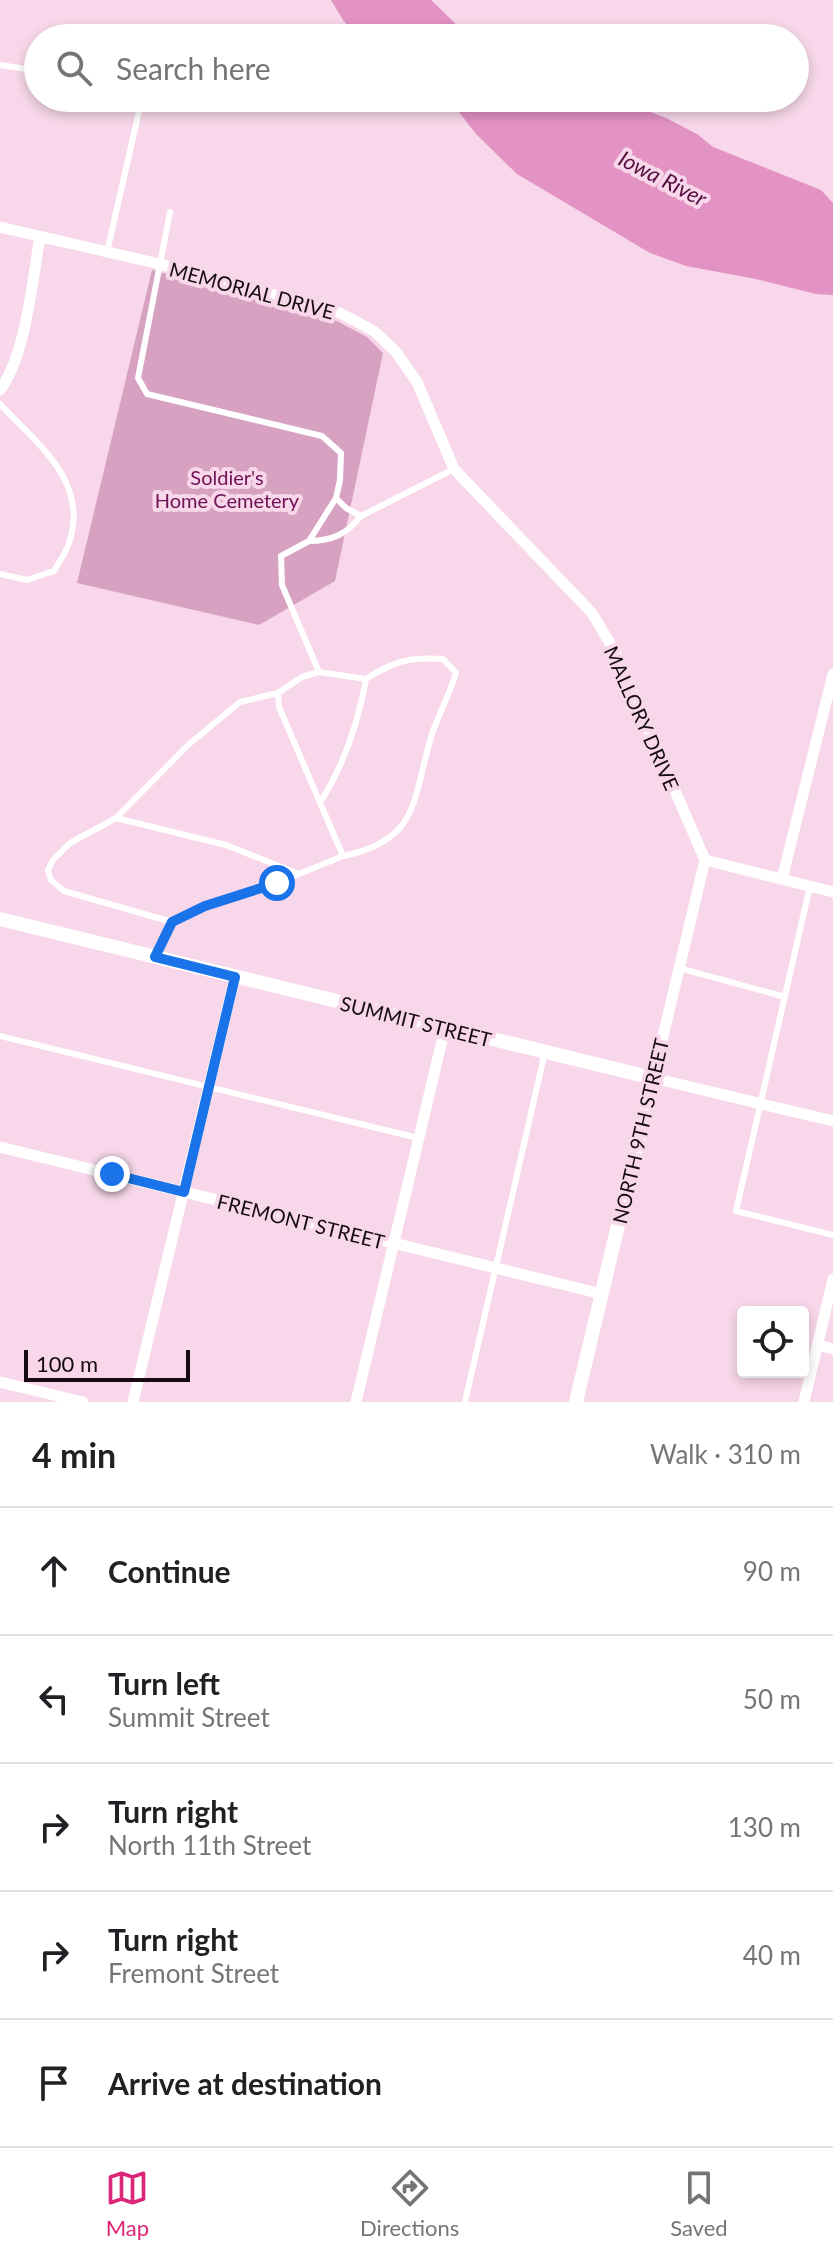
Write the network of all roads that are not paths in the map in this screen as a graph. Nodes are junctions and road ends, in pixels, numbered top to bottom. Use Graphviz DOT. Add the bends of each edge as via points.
graph roads {
  1 [pos="0,65"];
  2 [pos="24,69"];
  3 [pos="139,112"];
  4 [pos="170,212"];
  5 [pos="0,227"];
  6 [pos="40,237"];
  7 [pos="107,252"];
  8 [pos="159,264"];
  9 [pos="0,390"];
  10 [pos="0,404"];
  11 [pos="454,469"];
  12 [pos="336,498"];
  13 [pos="361,516"];
  14 [pos="498,516"];
  15 [pos="309,541"];
  16 [pos="0,574"];
  17 [pos="319,672"];
  18 [pos="833,674"];
  19 [pos="366,679"];
  20 [pos="278,693"];
  21 [pos="320,803"];
  22 [pos="116,818"];
  23 [pos="343,856"];
  24 [pos="705,860"];
  25 [pos="300,874"];
  26 [pos="782,879"];
  27 [pos="810,886"];
  28 [pos="833,892"];
  29 [pos="0,919"];
  30 [pos="172,922"];
  31 [pos="155,957"];
  32 [pos="679,968"];
  33 [pos="235,977"];
  34 [pos="785,997"];
  35 [pos="445,1028"];
  36 [pos="0,1036"];
  37 [pos="545,1052"];
  38 [pos="653,1078"];
  39 [pos="209,1087"];
  40 [pos="762,1104"];
  41 [pos="833,1121"];
  42 [pos="418,1138"];
  43 [pos="0,1147"];
  44 [pos="184,1192"];
  45 [pos="833,1235"];
  46 [pos="392,1243"];
  47 [pos="496,1268"];
  48 [pos="833,1279"];
  49 [pos="602,1294"];
  50 [pos="818,1345"];
  51 [pos="833,1349"];
  52 [pos="0,1382"];
  53 [pos="579,1401"];
  54 [pos="83,1402"];
  55 [pos="133,1402"];
  56 [pos="356,1402"];
  57 [pos="465,1402"];
  58 [pos="804,1402"];
  1 -- 2 [label="lane"];
  3 -- 7 [label="lane"];
  4 -- 8 [label="lane"];
  5 -- 6 [label="street, MEMORIAL DRIVE"];
  6 -- 7 [label="street, MEMORIAL DRIVE"];
  6 -- 9 [label="street" via="20,342"];
  7 -- 8 [label="street, MEMORIAL DRIVE"];
  8 -- 11 [label="street, MEMORIAL DRIVE" via="340,313 374,331 417,382"];
  8 -- 12 [label="lane" via="138,378 147,394 322,436 341,453"];
  10 -- 16 [label="lane" via="61,471 73,517 69,543 54,571 27,580"];
  11 -- 13 [label="lane"];
  11 -- 14 [label="street, MEMORIAL DRIVE"];
  12 -- 13 [label="lane"];
  12 -- 15 [label="lane"];
  13 -- 15 [label="lane" via="350,530 325,541"];
  14 -- 24 [label="street, MALLORY DRIVE" via="592,613 615,652"];
  15 -- 17 [label="lane" via="281,556 282,585"];
  17 -- 19 [label="lane"];
  17 -- 20 [label="lane"];
  18 -- 26 [label="street"];
  19 -- 21 [label="lane" via="338,774"];
  19 -- 23 [label="lane" via="392,663 420,657 443,659 456,673 433,731 409,819 391,838"];
  20 -- 21 [label="lane" via="279,707"];
  20 -- 22 [label="lane" via="240,702 188,745"];
  21 -- 23 [label="lane"];
  22 -- 25 [label="lane" via="226,845"];
  22 -- 30 [label="lane" via="70,843 48,870 51,880 64,891"];
  23 -- 25 [label="lane"];
  24 -- 26 [label="street"];
  24 -- 32 [label="street, NORTH 9TH STREET"];
  25 -- 30 [label="lane"];
  26 -- 27 [label="street"];
  27 -- 28 [label="street"];
  27 -- 34 [label="lane"];
  29 -- 31 [label="street, SUMMIT STREET"];
  30 -- 31 [label="lane"];
  31 -- 33 [label="street, SUMMIT STREET"];
  32 -- 34 [label="lane"];
  32 -- 38 [label="street, NORTH 9TH STREET"];
  33 -- 35 [label="street, SUMMIT STREET"];
  33 -- 39 [label="street"];
  34 -- 40 [label="lane"];
  35 -- 37 [label="street, SUMMIT STREET"];
  35 -- 42 [label="street"];
  36 -- 39 [label="lane"];
  37 -- 38 [label="street, SUMMIT STREET"];
  37 -- 47 [label="lane"];
  38 -- 40 [label="street, SUMMIT STREET"];
  38 -- 49 [label="street, NORTH 9TH STREET"];
  39 -- 42 [label="lane"];
  39 -- 44 [label="street"];
  40 -- 41 [label="street, SUMMIT STREET"];
  40 -- 45 [label="lane" via="736,1211"];
  42 -- 46 [label="street"];
  43 -- 44 [label="street, FREMONT STREET"];
  44 -- 46 [label="street, FREMONT STREET"];
  44 -- 55 [label="street"];
  46 -- 47 [label="street, FREMONT STREET"];
  46 -- 56 [label="street"];
  47 -- 49 [label="street, FREMONT STREET"];
  47 -- 57 [label="lane"];
  48 -- 50 [label="street"];
  49 -- 53 [label="street, NORTH 9TH STREET"];
  50 -- 51 [label="street"];
  50 -- 58 [label="street"];
  52 -- 54 [label="street"];
}
